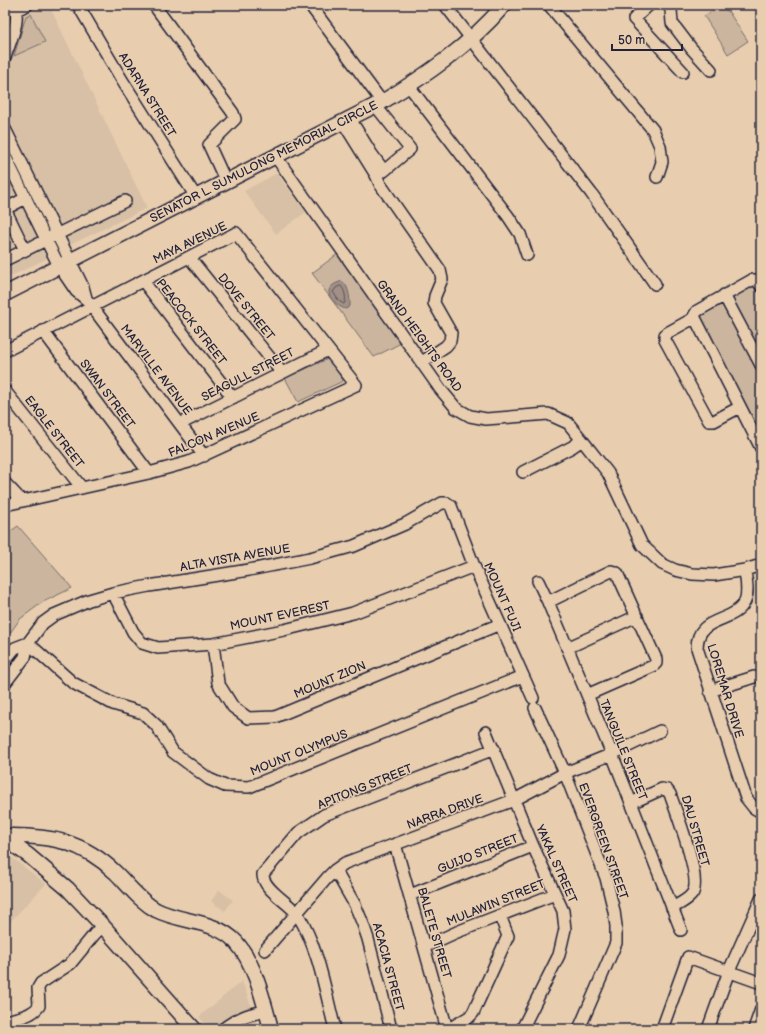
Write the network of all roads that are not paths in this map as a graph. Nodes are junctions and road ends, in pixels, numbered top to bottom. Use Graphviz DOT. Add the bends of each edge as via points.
graph roads {
  1 [pos="27,5"];
  2 [pos="78,5"];
  3 [pos="154,5"];
  4 [pos="310,5"];
  5 [pos="444,5"];
  6 [pos="504,5"];
  7 [pos="549,5"];
  8 [pos="649,5"];
  9 [pos="668,5"];
  10 [pos="15,8"];
  11 [pos="471,39"];
  12 [pos="5,57"];
  13 [pos="711,70"];
  14 [pos="683,72"];
  15 [pos="409,86"];
  16 [pos="378,104"];
  17 [pos="346,120"];
  18 [pos="5,129"];
  19 [pos="5,156"];
  20 [pos="276,157"];
  21 [pos="657,177"];
  22 [pos="226,182"];
  23 [pos="32,184"];
  24 [pos="24,193"];
  25 [pos="196,197"];
  26 [pos="125,201"];
  27 [pos="5,209"];
  28 [pos="52,238"];
  29 [pos="25,250"];
  30 [pos="527,255"];
  31 [pos="189,257"];
  32 [pos="5,260"];
  33 [pos="65,264"];
  34 [pos="143,281"];
  35 [pos="655,284"];
  36 [pos="761,286"];
  37 [pos="5,294"];
  38 [pos="724,295"];
  39 [pos="89,304"];
  40 [pos="694,318"];
  41 [pos="43,331"];
  42 [pos="328,350"];
  43 [pos="5,351"];
  44 [pos="422,362"];
  45 [pos="761,365"];
  46 [pos="282,373"];
  47 [pos="356,385"];
  48 [pos="5,391"];
  49 [pos="233,398"];
  50 [pos="740,407"];
  51 [pos="180,424"];
  52 [pos="582,440"];
  53 [pos="761,448"];
  54 [pos="204,456"];
  55 [pos="523,472"];
  56 [pos="149,473"];
  57 [pos="5,483"];
  58 [pos="82,488"];
  59 [pos="21,500"];
  60 [pos="5,505"];
  61 [pos="451,506"];
  62 [pos="761,565"];
  63 [pos="474,566"];
  64 [pos="745,570"];
  65 [pos="538,582"];
  66 [pos="113,593"];
  67 [pos="548,602"];
  68 [pos="637,616"];
  69 [pos="500,624"];
  70 [pos="28,643"];
  71 [pos="213,644"];
  72 [pos="567,648"];
  73 [pos="5,660"];
  74 [pos="523,676"];
  75 [pos="754,677"];
  76 [pos="5,684"];
  77 [pos="710,691"];
  78 [pos="587,695"];
  79 [pos="534,703"];
  80 [pos="660,731"];
  81 [pos="486,732"];
  82 [pos="494,749"];
  83 [pos="612,754"];
  84 [pos="564,773"];
  85 [pos="514,800"];
  86 [pos="631,803"];
  87 [pos="761,812"];
  88 [pos="29,835"];
  89 [pos="5,836"];
  90 [pos="5,839"];
  91 [pos="395,844"];
  92 [pos="533,846"];
  93 [pos="28,855"];
  94 [pos="335,870"];
  95 [pos="555,894"];
  96 [pos="410,895"];
  97 [pos="761,899"];
  98 [pos="672,908"];
  99 [pos="297,914"];
  100 [pos="500,916"];
  101 [pos="102,925"];
  102 [pos="681,930"];
  103 [pos="424,947"];
  104 [pos="265,950"];
  105 [pos="729,971"];
  106 [pos="761,983"];
  107 [pos="761,1010"];
  108 [pos="266,1011"];
  109 [pos="5,1022"];
  110 [pos="194,1029"];
  111 [pos="223,1029"];
  112 [pos="271,1029"];
  113 [pos="335,1029"];
  114 [pos="391,1029"];
  115 [pos="448,1029"];
  116 [pos="522,1029"];
  117 [pos="579,1029"];
  118 [pos="662,1029"];
  119 [pos="708,1029"];
  120 [pos="754,1029"];
  1 -- 10 [label="street"];
  2 -- 25 [label="street, ADARNA STREET"];
  3 -- 22 [label="street" via="233,113 235,119 209,146"];
  4 -- 16 [label="street"];
  5 -- 11 [label="street"];
  6 -- 11 [label="main road, SENATOR L. SUMULONG MEMORIAL CIRCLE"];
  7 -- 21 [label="street" via="653,130 660,146 662,162"];
  8 -- 14 [label="street" via="634,19"];
  9 -- 13 [label="street" via="672,23"];
  10 -- 12 [label="street" via="17,19"];
  11 -- 15 [label="main road, SENATOR L. SUMULONG MEMORIAL CIRCLE"];
  11 -- 35 [label="street" via="591,193"];
  15 -- 16 [label="main road, SENATOR L. SUMULONG MEMORIAL CIRCLE"];
  15 -- 30 [label="street" via="508,216 520,234"];
  16 -- 17 [label="main road, SENATOR L. SUMULONG MEMORIAL CIRCLE"];
  16 -- 17 [label="street" via="410,149 384,171"];
  17 -- 20 [label="main road, SENATOR L. SUMULONG MEMORIAL CIRCLE"];
  17 -- 44 [label="street" via="380,184 440,270 442,278 434,303 452,333 446,346"];
  18 -- 23 [label="street"];
  19 -- 24 [label="street"];
  20 -- 22 [label="main road, SENATOR L. SUMULONG MEMORIAL CIRCLE"];
  20 -- 44 [label="street, GRAND HEIGHTS ROAD"];
  22 -- 25 [label="main road, SENATOR L. SUMULONG MEMORIAL CIRCLE"];
  23 -- 24 [label="street"];
  23 -- 28 [label="street"];
  24 -- 27 [label="street"];
  24 -- 28 [label="street"];
  25 -- 33 [label="main road, SENATOR L. SUMULONG MEMORIAL CIRCLE"];
  26 -- 28 [label="street"];
  27 -- 29 [label="street"];
  28 -- 29 [label="street"];
  28 -- 33 [label="street, MARVILLE AVENUE"];
  29 -- 32 [label="street"];
  31 -- 34 [label="street, MAYA AVENUE"];
  31 -- 42 [label="street, MAYA AVENUE" via="236,233"];
  31 -- 46 [label="street, DOVE STREET"];
  33 -- 37 [label="main road, SENATOR L. SUMULONG MEMORIAL CIRCLE"];
  33 -- 39 [label="street, MARVILLE AVENUE" via="83,288"];
  34 -- 39 [label="street, MAYA AVENUE"];
  34 -- 49 [label="street, PEACOCK STREET"];
  36 -- 38 [label="street" via="757,280 752,280"];
  38 -- 40 [label="street" via="697,311"];
  38 -- 45 [label="street"];
  39 -- 41 [label="street, MAYA AVENUE"];
  39 -- 51 [label="street, MARVILLE AVENUE"];
  40 -- 50 [label="street"];
  40 -- 50 [label="street" via="667,332 665,340 709,421 714,421"];
  41 -- 43 [label="street, MAYA AVENUE"];
  41 -- 56 [label="street, SWAN STREET"];
  42 -- 46 [label="street, SEAGULL STREET"];
  42 -- 47 [label="street, MAYA AVENUE"];
  44 -- 52 [label="street, GRAND HEIGHTS ROAD" via="456,408 470,416 486,419 548,414 568,424"];
  46 -- 49 [label="street, SEAGULL STREET"];
  47 -- 54 [label="street, FALCON AVENUE"];
  48 -- 58 [label="street, EAGLE STREET"];
  49 -- 51 [label="street, SEAGULL STREET"];
  50 -- 53 [label="street"];
  51 -- 54 [label="street, MARVILLE AVENUE"];
  52 -- 55 [label="street"];
  52 -- 64 [label="street, GRAND HEIGHTS ROAD" via="608,473 642,545 662,564 692,574 714,576"];
  54 -- 56 [label="street, FALCON AVENUE"];
  56 -- 58 [label="street, FALCON AVENUE"];
  57 -- 59 [label="street"];
  58 -- 59 [label="street, FALCON AVENUE"];
  59 -- 60 [label="street, FALCON AVENUE"];
  61 -- 63 [label="street, MOUNT FUJI"];
  61 -- 66 [label="street, ALTA VISTA AVENUE" via="442,503 405,524 354,546 310,558"];
  62 -- 64 [label="street, GRAND HEIGHTS ROAD"];
  63 -- 69 [label="street, MOUNT FUJI"];
  63 -- 71 [label="street, MOUNT EVEREST" via="353,614"];
  64 -- 77 [label="street, LOREMAR DRIVE" via="747,591 740,609 704,627 697,641 696,648"];
  65 -- 67 [label="street, TANGUILE STREET"];
  66 -- 70 [label="street, ALTA VISTA AVENUE" via="54,615 43,623"];
  66 -- 71 [label="street, MOUNT EVEREST" via="133,632 142,643 158,648"];
  67 -- 68 [label="street" via="611,571 617,573"];
  67 -- 72 [label="street, TANGUILE STREET"];
  68 -- 72 [label="street"];
  68 -- 78 [label="street" via="656,663"];
  69 -- 71 [label="street, MOUNT ZION" via="275,717 248,718 233,707 218,683"];
  69 -- 74 [label="street, MOUNT FUJI"];
  70 -- 73 [label="street, ALTA VISTA AVENUE" via="15,648"];
  70 -- 74 [label="street, MOUNT OLYMPUS" via="73,683 112,704 143,713 156,725 173,752 209,779 226,786 249,787"];
  70 -- 76 [label="street, ALTA VISTA AVENUE" via="25,657"];
  72 -- 78 [label="street, TANGUILE STREET"];
  74 -- 79 [label="street, MOUNT FUJI"];
  75 -- 77 [label="street"];
  77 -- 87 [label="street, LOREMAR DRIVE" via="746,798"];
  78 -- 83 [label="street, TANGUILE STREET"];
  79 -- 84 [label="street, EVERGREEN STREET"];
  80 -- 83 [label="street, NARRA DRIVE"];
  81 -- 82 [label="street, YAKAL STREET"];
  82 -- 85 [label="street, YAKAL STREET"];
  82 -- 99 [label="street, APITONG STREET" via="324,815 298,833 263,874 264,882"];
  83 -- 84 [label="street, NARRA DRIVE"];
  83 -- 86 [label="street, TANGUILE STREET"];
  84 -- 85 [label="street, NARRA DRIVE"];
  84 -- 117 [label="street, EVERGREEN STREET" via="606,878 616,926 616,943"];
  85 -- 91 [label="street, NARRA DRIVE"];
  85 -- 92 [label="street, YAKAL STREET"];
  86 -- 98 [label="street, TANGUILE STREET"];
  86 -- 98 [label="street, DAU STREET" via="662,789 670,794 695,881 693,894"];
  88 -- 89 [label="main road"];
  88 -- 93 [label="main road" via="22,843"];
  88 -- 108 [label="main road" via="65,841 87,851 108,866 151,907 226,933 238,944 247,960 256,978"];
  90 -- 93 [label="main road"];
  91 -- 94 [label="street, NARRA DRIVE" via="344,863"];
  91 -- 96 [label="street, BALETE STREET"];
  92 -- 95 [label="street, YAKAL STREET"];
  92 -- 96 [label="street, GUIJO STREET"];
  93 -- 101 [label="main road" via="68,889"];
  94 -- 99 [label="street, NARRA DRIVE"];
  94 -- 114 [label="street, ACACIA STREET" via="363,924"];
  95 -- 100 [label="street, MULAWIN STREET"];
  95 -- 116 [label="street, YAKAL STREET" via="563,911 565,929 558,955"];
  96 -- 103 [label="street, BALETE STREET"];
  97 -- 105 [label="street"];
  98 -- 102 [label="street, TANGUILE STREET"];
  99 -- 104 [label="street, NARRA DRIVE"];
  99 -- 113 [label="street" via="315,954"];
  100 -- 103 [label="street, MULAWIN STREET"];
  100 -- 115 [label="street" via="508,936 473,1013"];
  101 -- 109 [label="street" via="70,964 41,983 38,988 39,1006 36,1011"];
  101 -- 110 [label="main road"];
  103 -- 115 [label="street, BALETE STREET"];
  105 -- 106 [label="street"];
  105 -- 118 [label="street" via="688,957"];
  105 -- 119 [label="street"];
  107 -- 120 [label="street"];
  108 -- 111 [label="street" via="235,1019"];
  108 -- 112 [label="main road"];
}
